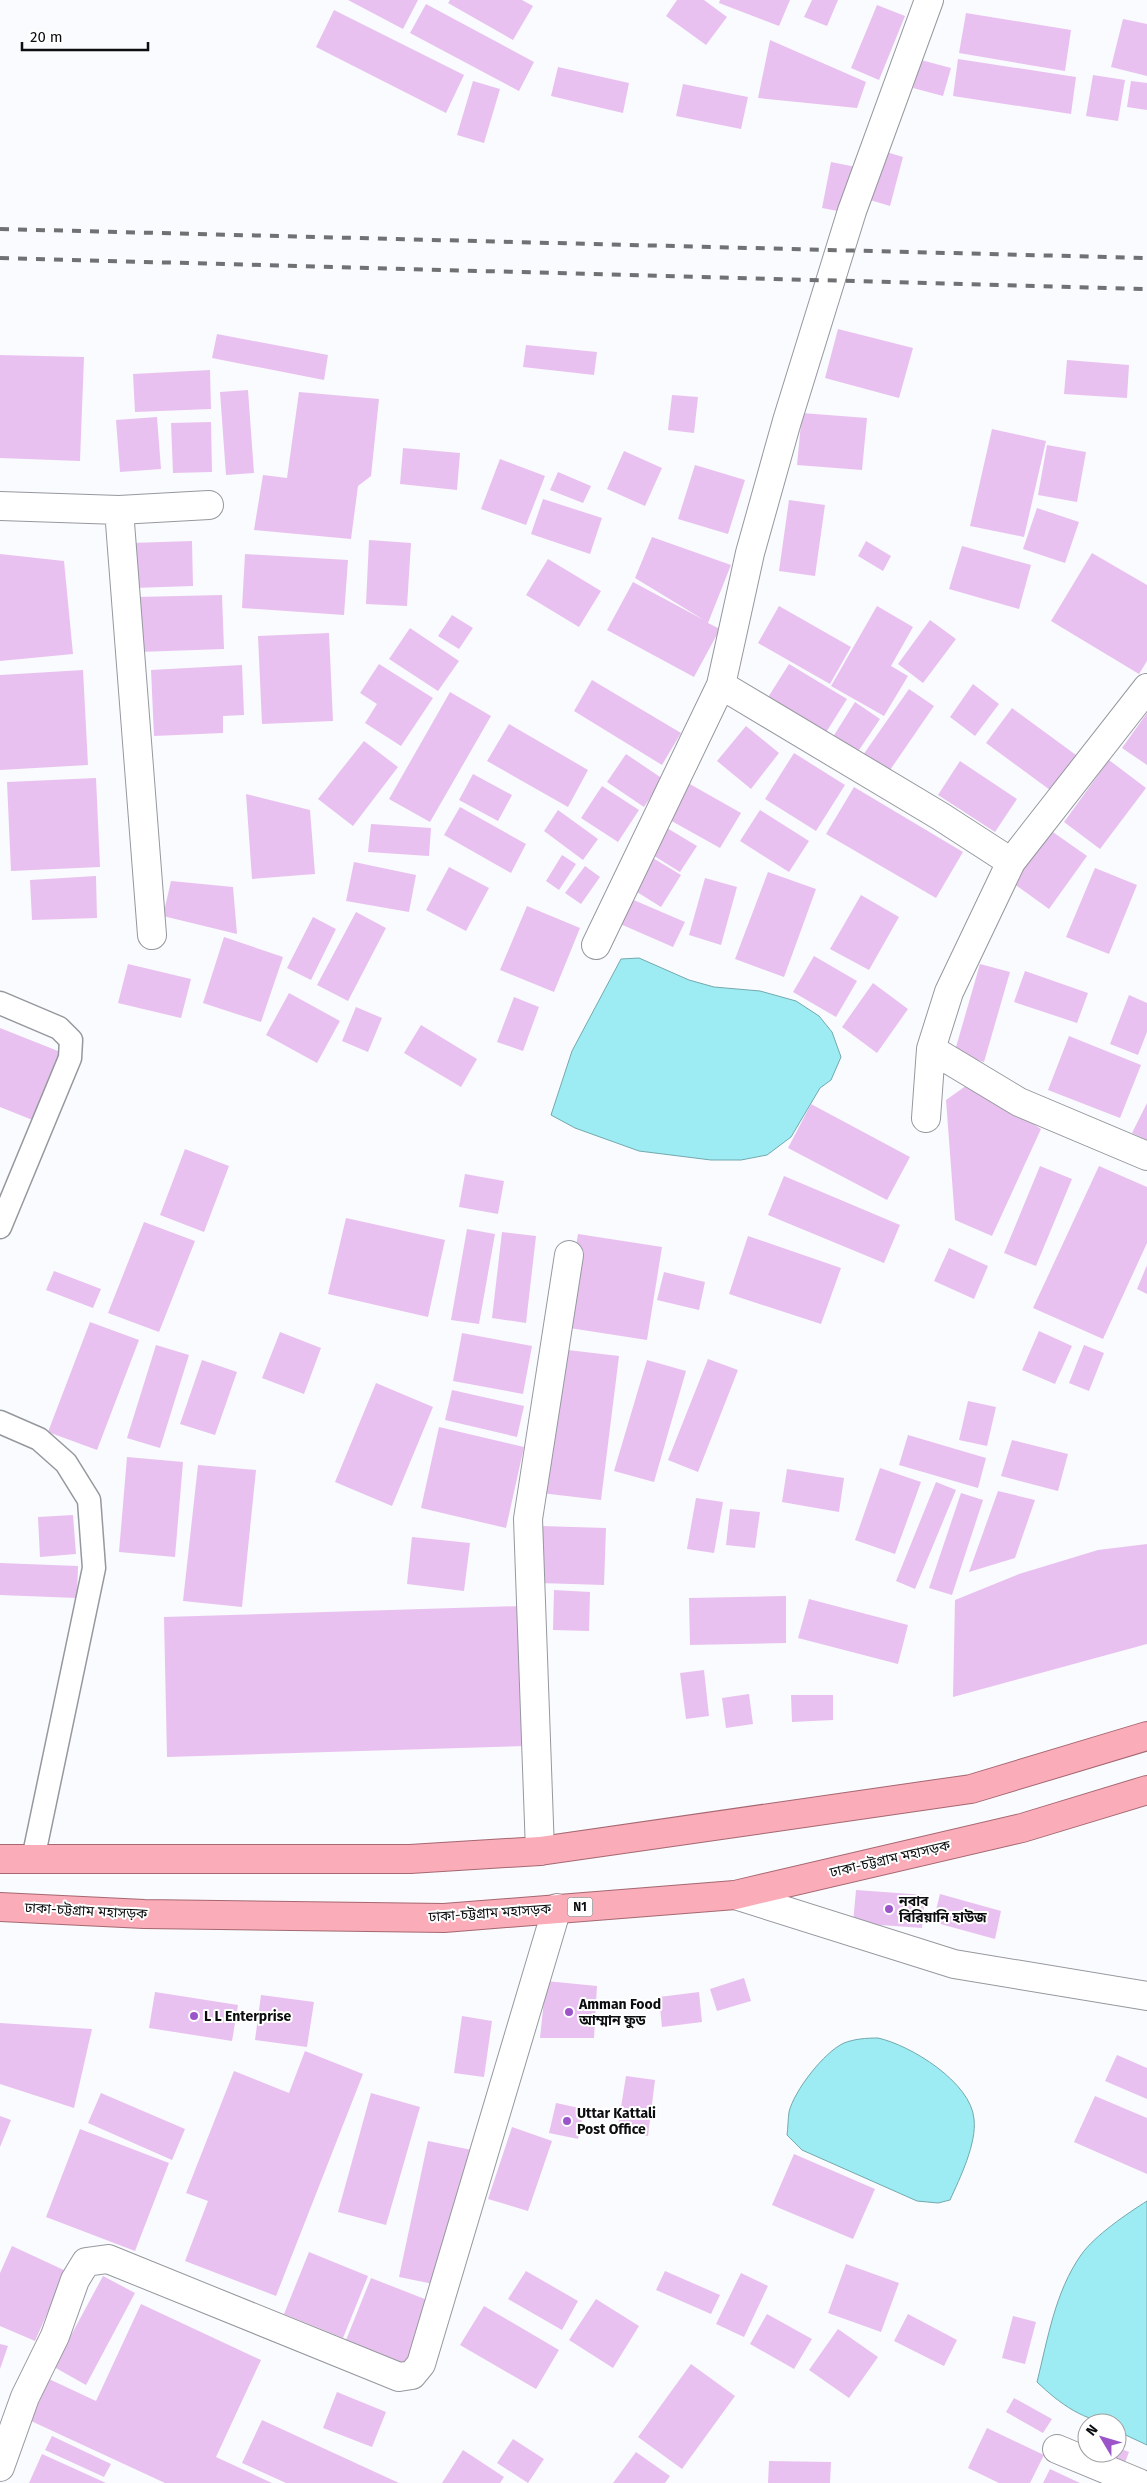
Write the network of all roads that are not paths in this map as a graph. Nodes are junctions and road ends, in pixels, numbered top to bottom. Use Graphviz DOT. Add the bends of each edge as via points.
graph roads {
  1 [pos="919,3"];
  2 [pos="0,506"];
  3 [pos="209,506"];
  4 [pos="119,510"];
  5 [pos="721,685"];
  6 [pos="1147,688"];
  7 [pos="1011,862"];
  8 [pos="152,935"];
  9 [pos="596,944"];
  10 [pos="0,1003"];
  11 [pos="931,1049"];
  12 [pos="926,1118"];
  13 [pos="1147,1156"];
  14 [pos="2,1215"];
  15 [pos="569,1255"];
  16 [pos="0,1422"];
  17 [pos="1147,1736"];
  18 [pos="1147,1790"];
  19 [pos="540,1851"];
  20 [pos="0,1859"];
  21 [pos="33,1859"];
  22 [pos="735,1895"];
  23 [pos="0,1907"];
  24 [pos="557,1908"];
  25 [pos="1147,1996"];
  26 [pos="1057,2449"];
  27 [pos="0,2468"];
  28 [pos="1140,2483"];
  1 -- 5 [label="street" via="787,421 750,553"];
  2 -- 4 [label="street"];
  3 -- 4 [label="street"];
  4 -- 8 [label="street"];
  5 -- 7 [label="street"];
  5 -- 9 [label="street"];
  6 -- 7 [label="street"];
  7 -- 11 [label="street" via="949,992"];
  10 -- 14 [label="lane" via="59,1028 72,1040 70,1058"];
  11 -- 12 [label="street"];
  11 -- 13 [label="street" via="1019,1102"];
  15 -- 19 [label="street" via="528,1519"];
  16 -- 21 [label="lane" via="39,1439 66,1463 89,1500 94,1568"];
  17 -- 19 [label="highway" via="971,1789"];
  18 -- 22 [label="highway, ঢাকা-চট্টগ্রাম মহাসড়ক / N1" via="1022,1828"];
  19 -- 21 [label="highway" via="410,1859"];
  20 -- 21 [label="highway"];
  22 -- 24 [label="highway, ঢাকা-চট্টগ্রাম মহাসড়ক / N1"];
  22 -- 25 [label="street" via="954,1964"];
  23 -- 24 [label="highway, ঢাকা-চট্টগ্রাম মহাসড়ক / N1" via="144,1914 444,1918"];
  24 -- 27 [label="street" via="421,2364 412,2375 398,2377 108,2258 86,2262 75,2280 55,2336 25,2397"];
  26 -- 28 [label="street"];
}
